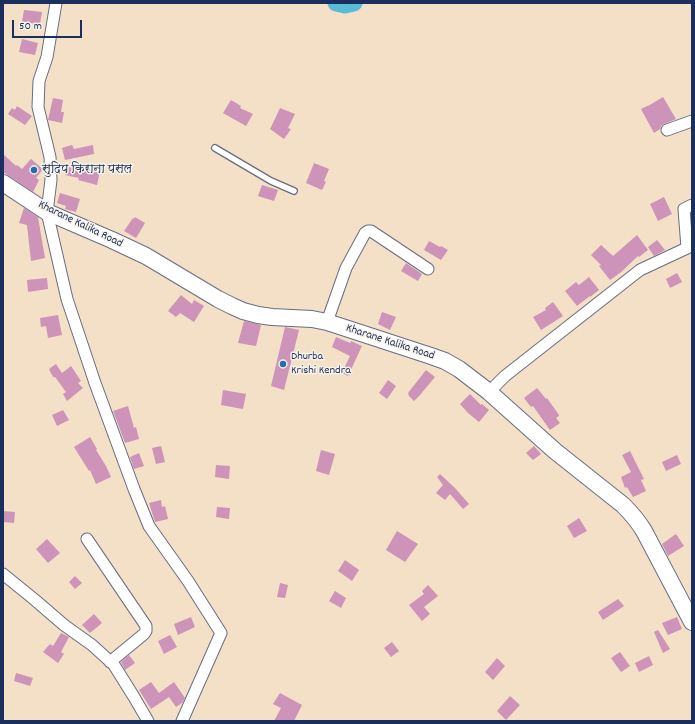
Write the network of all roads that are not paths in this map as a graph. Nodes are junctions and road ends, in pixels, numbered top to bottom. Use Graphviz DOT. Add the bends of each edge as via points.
graph roads {
  1 [pos="56,3"];
  2 [pos="692,121"];
  3 [pos="667,130"];
  4 [pos="215,148"];
  5 [pos="3,183"];
  6 [pos="294,191"];
  7 [pos="692,205"];
  8 [pos="48,212"];
  9 [pos="428,269"];
  10 [pos="327,322"];
  11 [pos="489,392"];
  12 [pos="87,539"];
  13 [pos="3,574"];
  14 [pos="692,622"];
  15 [pos="110,662"];
  16 [pos="148,721"];
  17 [pos="182,721"];
  1 -- 8 [label="street" via="39,81 38,107 50,157"];
  2 -- 3 [label="street"];
  4 -- 6 [label="lane" via="271,181"];
  5 -- 8 [label="street, Kharane Kalika Road"];
  7 -- 11 [label="street" via="684,209 687,248 640,270 517,366"];
  8 -- 10 [label="street, Kharane Kalika Road" via="146,256 243,311 272,317"];
  8 -- 17 [label="street" via="67,299 95,384 149,526 221,633"];
  9 -- 10 [label="street" via="368,231 346,268"];
  10 -- 11 [label="street, Kharane Kalika Road" via="445,361"];
  11 -- 14 [label="street, Kharane Kalika Road" via="555,451 631,513 644,531"];
  12 -- 15 [label="street" via="146,626 144,634"];
  13 -- 15 [label="street"];
  15 -- 16 [label="street"];
}
